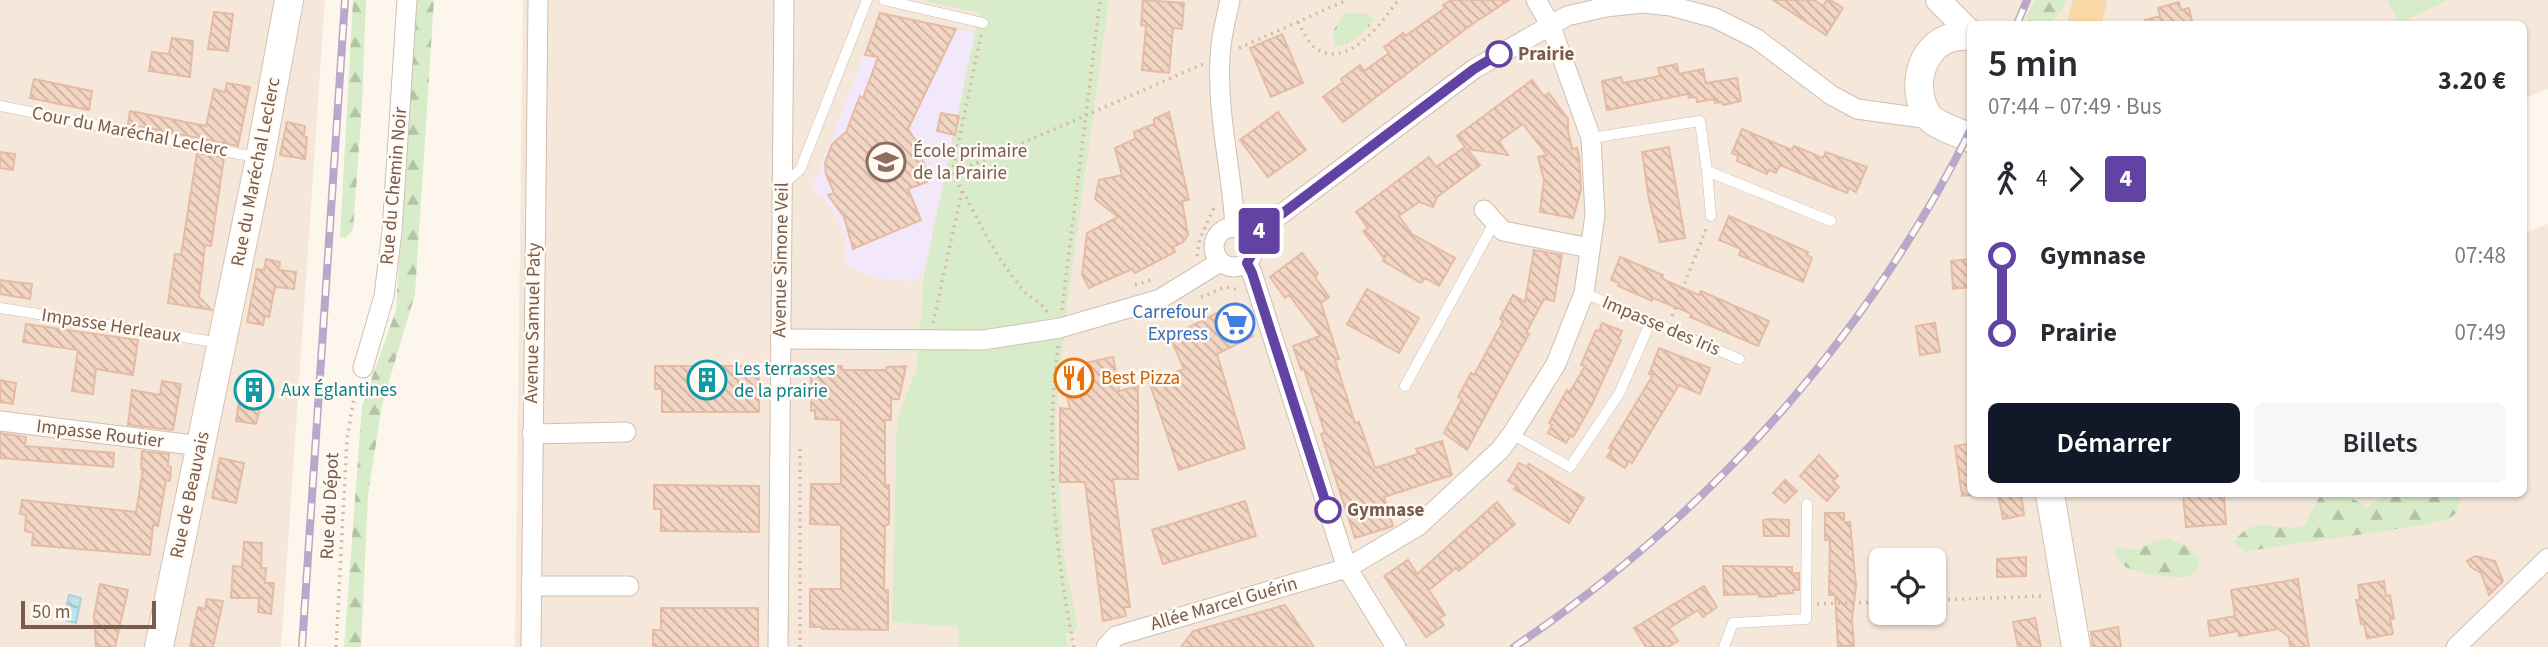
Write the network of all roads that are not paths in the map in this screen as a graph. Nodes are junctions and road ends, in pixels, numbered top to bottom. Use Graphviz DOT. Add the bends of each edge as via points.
graph roads {
  1 [pos="289,0"];
  2 [pos="407,0"];
  3 [pos="538,0"];
  4 [pos="784,0"];
  5 [pos="867,0"];
  6 [pos="884,0"];
  7 [pos="1230,0"];
  8 [pos="1536,0"];
  9 [pos="1936,0"];
  10 [pos="2090,0"];
  11 [pos="2085,21"];
  12 [pos="983,23"];
  13 [pos="1550,24"];
  14 [pos="1962,36"];
  15 [pos="1919,90"];
  16 [pos="0,106"];
  17 [pos="1882,113"];
  18 [pos="1930,119"];
  19 [pos="1967,137"];
  20 [pos="1591,138"];
  21 [pos="260,158"];
  22 [pos="1707,171"];
  23 [pos="783,185"];
  24 [pos="1711,216"];
  25 [pos="1489,217"];
  26 [pos="1831,221"];
  27 [pos="1243,232"];
  28 [pos="1590,248"];
  29 [pos="1220,262"];
  30 [pos="1247,263"];
  31 [pos="1584,293"];
  32 [pos="0,308"];
  33 [pos="1651,321"];
  34 [pos="780,339"];
  35 [pos="222,343"];
  36 [pos="1739,359"];
  37 [pos="363,368"];
  38 [pos="1405,386"];
  39 [pos="0,421"];
  40 [pos="626,432"];
  41 [pos="532,434"];
  42 [pos="1512,434"];
  43 [pos="201,446"];
  44 [pos="2051,497"];
  45 [pos="1807,504"];
  46 [pos="2548,558"];
  47 [pos="1347,568"];
  48 [pos="531,586"];
  49 [pos="629,586"];
  50 [pos="159,647"];
  51 [pos="531,647"];
  52 [pos="778,647"];
  53 [pos="1105,647"];
  54 [pos="1396,647"];
  55 [pos="1724,647"];
  56 [pos="2076,647"];
  57 [pos="2456,647"];
  1 -- 21 [label="main road, Rue du Maréchal Leclerc"];
  2 -- 37 [label="street, Rue du Chemin Noir" via="386,283"];
  3 -- 41 [label="street, Avenue Samuel Paty"];
  4 -- 23 [label="street, Avenue Simone Veil"];
  5 -- 23 [label="lane" via="800,170"];
  6 -- 12 [label="lane"];
  7 -- 27 [label="street" via="1220,57 1221,109 1234,202"];
  8 -- 13 [label="street, Allée Marcel Guérin"];
  9 -- 14 [label="street" via="1936,19"];
  10 -- 11 [label="main road"];
  13 -- 17 [label="street" via="1606,7 1671,6 1715,18 1757,39 1831,95 1857,109"];
  13 -- 20 [label="street, Allée Marcel Guérin"];
  13 -- 27 [label="street" via="1474,69"];
  14 -- 15 [label="main road" via="1928,53 1919,73"];
  15 -- 17 [label="street"];
  15 -- 18 [label="main road"];
  16 -- 21 [label="lane, Cour du Maréchal Leclerc"];
  17 -- 18 [label="street"];
  18 -- 19 [label="main road"];
  20 -- 22 [label="lane" via="1700,121"];
  20 -- 28 [label="street, Allée Marcel Guérin" via="1595,215"];
  21 -- 35 [label="main road, Rue du Maréchal Leclerc"];
  22 -- 24 [label="lane"];
  22 -- 26 [label="lane"];
  23 -- 34 [label="street, Avenue Simone Veil"];
  25 -- 28 [label="street" via="1503,231"];
  25 -- 38 [label="lane"];
  27 -- 29 [label="street" via="1223,230 1215,239 1214,251"];
  27 -- 30 [label="street" via="1254,246"];
  28 -- 31 [label="street, Allée Marcel Guérin"];
  29 -- 30 [label="street" via="1228,267"];
  29 -- 34 [label="street" via="1160,299 1061,316 983,340"];
  30 -- 47 [label="street"];
  31 -- 33 [label="lane, Impasse des Iris"];
  31 -- 42 [label="street, Allée Marcel Guérin" via="1556,364"];
  32 -- 35 [label="lane, Impasse Herleaux"];
  33 -- 36 [label="lane, Impasse des Iris"];
  33 -- 42 [label="lane" via="1619,394 1570,467"];
  34 -- 52 [label="street, Avenue Simone Veil"];
  35 -- 43 [label="main road, Rue de Beauvais"];
  39 -- 43 [label="street, Impasse Routier"];
  40 -- 41 [label="street"];
  41 -- 48 [label="street, Avenue Samuel Paty"];
  42 -- 47 [label="street, Allée Marcel Guérin" via="1418,526"];
  43 -- 50 [label="main road, Rue de Beauvais"];
  44 -- 56 [label="main road"];
  45 -- 55 [label="lane" via="1806,619 1733,623"];
  46 -- 57 [label="street"];
  47 -- 53 [label="street, Allée Marcel Guérin" via="1116,636"];
  47 -- 54 [label="street"];
  48 -- 49 [label="street"];
  48 -- 51 [label="street, Avenue Samuel Paty"];
}
